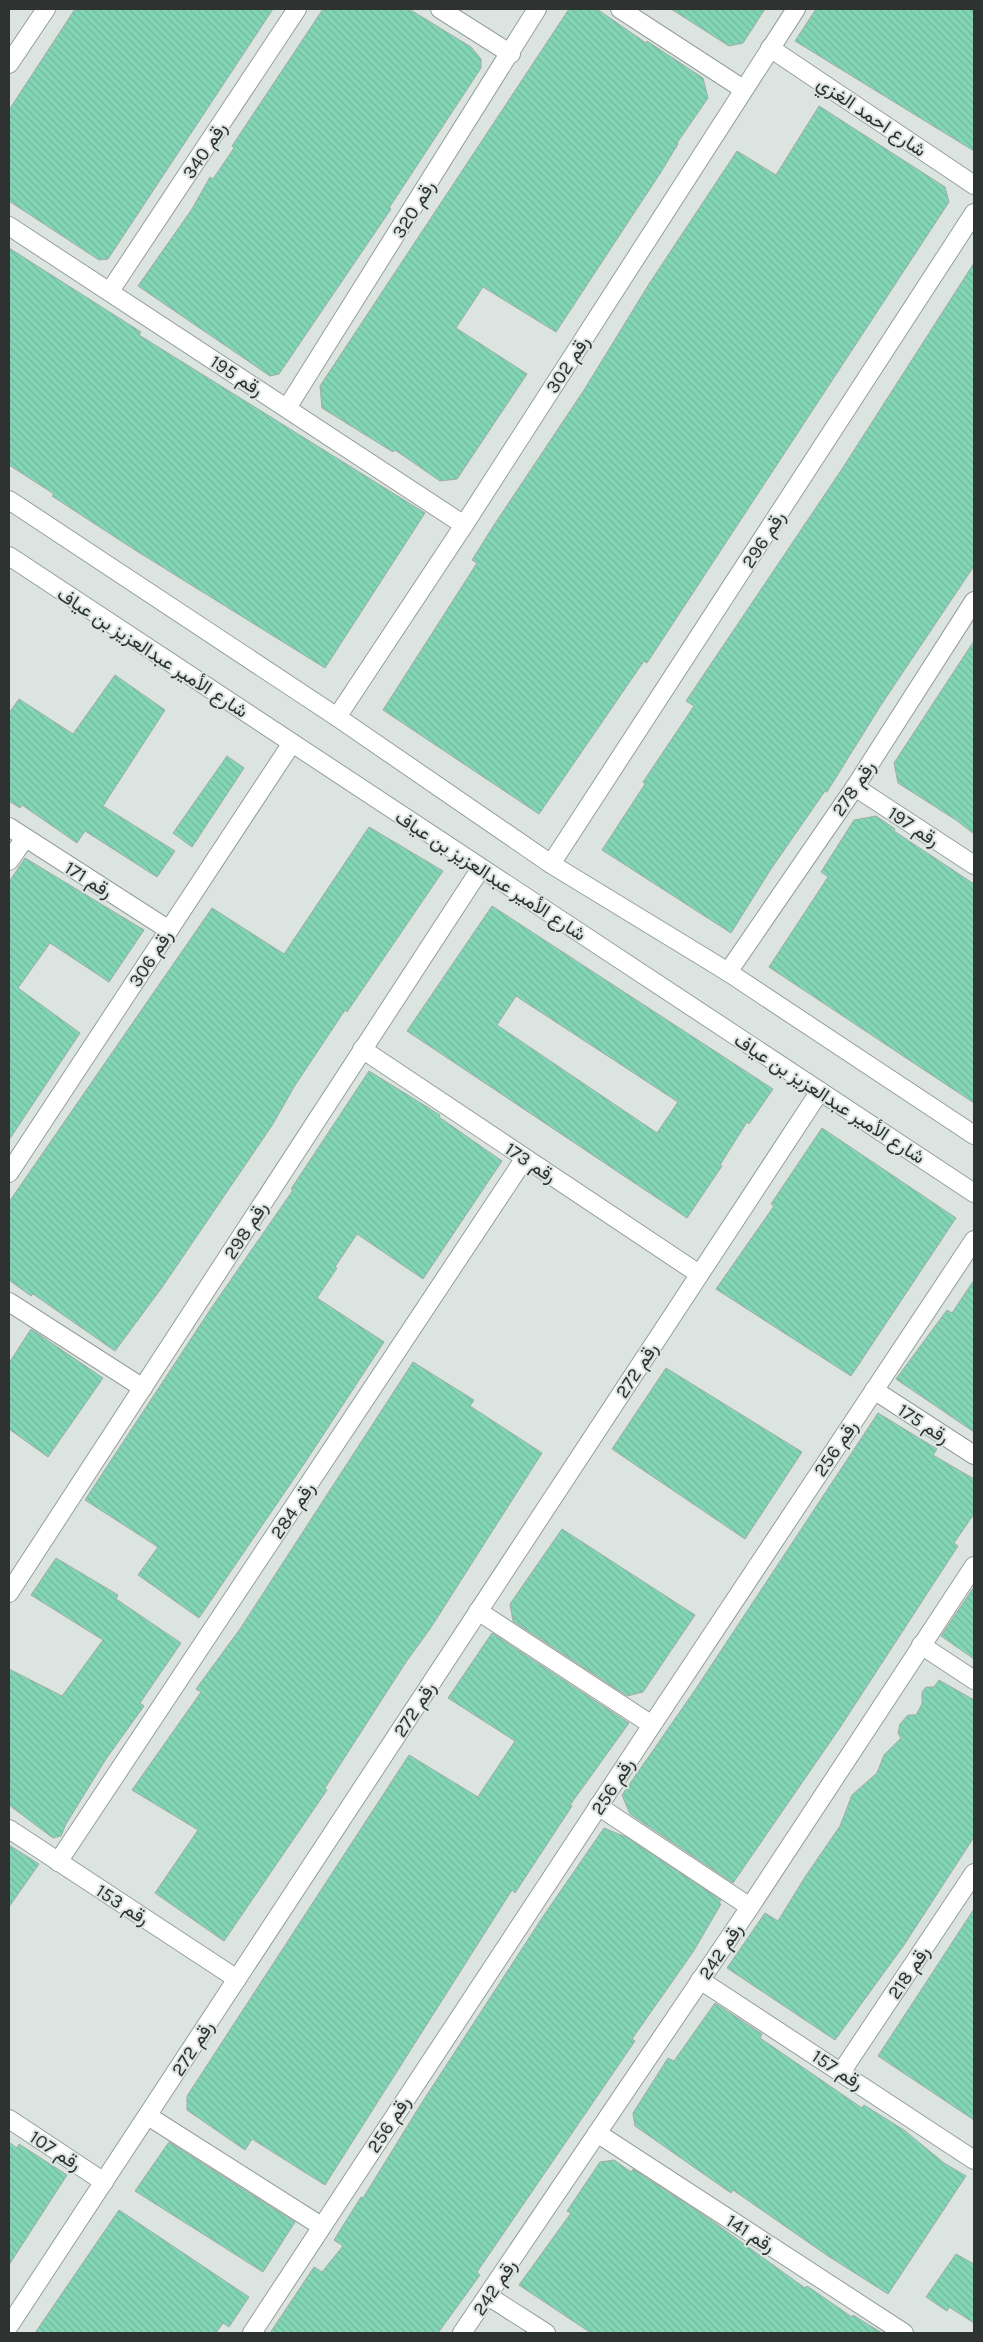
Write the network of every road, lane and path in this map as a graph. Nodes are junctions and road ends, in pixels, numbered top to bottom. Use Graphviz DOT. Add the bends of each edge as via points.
graph roads {
  1 [pos="46,9"];
  2 [pos="297,9"];
  3 [pos="440,9"];
  4 [pos="538,9"];
  5 [pos="620,9"];
  6 [pos="796,9"];
  7 [pos="770,48"];
  8 [pos="511,54"];
  9 [pos="9,64"];
  10 [pos="744,89"];
  11 [pos="974,185"];
  12 [pos="971,224"];
  13 [pos="9,226"];
  14 [pos="110,292"];
  15 [pos="287,408"];
  16 [pos="9,500"];
  17 [pos="464,525"];
  18 [pos="9,556"];
  19 [pos="974,600"];
  20 [pos="337,717"];
  21 [pos="292,743"];
  22 [pos="854,787"];
  23 [pos="9,827"];
  24 [pos="24,838"];
  25 [pos="9,861"];
  26 [pos="551,864"];
  27 [pos="974,865"];
  28 [pos="481,868"];
  29 [pos="169,930"];
  30 [pos="728,972"];
  31 [pos="362,1049"];
  32 [pos="820,1091"];
  33 [pos="974,1135"];
  34 [pos="525,1158"];
  35 [pos="9,1173"];
  36 [pos="974,1193"];
  37 [pos="974,1240"];
  38 [pos="699,1274"];
  39 [pos="9,1302"];
  40 [pos="143,1388"];
  41 [pos="874,1390"];
  42 [pos="974,1455"];
  43 [pos="974,1566"];
  44 [pos="9,1594"];
  45 [pos="478,1611"];
  46 [pos="921,1645"];
  47 [pos="974,1680"];
  48 [pos="652,1725"];
  49 [pos="598,1806"];
  50 [pos="9,1829"];
  51 [pos="58,1862"];
  52 [pos="974,1873"];
  53 [pos="750,1907"];
  54 [pos="237,1979"];
  55 [pos="700,1980"];
  56 [pos="842,2071"];
  57 [pos="148,2116"];
  58 [pos="9,2119"];
  59 [pos="597,2133"];
  60 [pos="974,2160"];
  61 [pos="104,2182"];
  62 [pos="321,2226"];
  63 [pos="488,2296"];
  64 [pos="9,2326"];
  65 [pos="252,2333"];
  66 [pos="462,2333"];
  67 [pos="546,2333"];
  68 [pos="904,2333"];
  1 -- 9 [label="street"];
  2 -- 14 [label="street, رقم 340"];
  3 -- 8 [label="street"];
  4 -- 8 [label="street, رقم 320"];
  5 -- 10 [label="street"];
  6 -- 7 [label="street, رقم 302"];
  7 -- 10 [label="street, رقم 302"];
  7 -- 11 [label="street, شارع احمد الغزي"];
  8 -- 15 [label="street, رقم 320"];
  10 -- 17 [label="street, رقم 302"];
  12 -- 26 [label="street, رقم 296"];
  13 -- 14 [label="street, رقم 195"];
  14 -- 15 [label="street, رقم 195"];
  15 -- 17 [label="street, رقم 195"];
  16 -- 20 [label="street"];
  17 -- 20 [label="street, رقم 302"];
  18 -- 21 [label="street, شارع الأمير عبدالعزيز بن عياف"];
  19 -- 22 [label="street, رقم 278"];
  20 -- 26 [label="street"];
  21 -- 28 [label="street, شارع الأمير عبدالعزيز بن عياف"];
  21 -- 29 [label="street, رقم 306"];
  22 -- 27 [label="street, رقم 197"];
  22 -- 30 [label="street, رقم 278"];
  23 -- 24 [label="street, رقم 171"];
  24 -- 25 [label="street"];
  24 -- 29 [label="street, رقم 171"];
  26 -- 30 [label="street"];
  28 -- 31 [label="street, رقم 298"];
  28 -- 32 [label="street, شارع الأمير عبدالعزيز بن عياف"];
  29 -- 35 [label="street, رقم 306"];
  30 -- 33 [label="street"];
  31 -- 34 [label="street, رقم 173"];
  31 -- 40 [label="street, رقم 298"];
  32 -- 36 [label="street, شارع الأمير عبدالعزيز بن عياف"];
  32 -- 38 [label="street, رقم 272"];
  34 -- 38 [label="street, رقم 173"];
  34 -- 51 [label="street, رقم 284"];
  37 -- 41 [label="street, رقم 256"];
  38 -- 45 [label="street, رقم 272"];
  39 -- 40 [label="street"];
  40 -- 44 [label="street, رقم 298"];
  41 -- 42 [label="street, رقم 175"];
  41 -- 48 [label="street, رقم 256"];
  43 -- 46 [label="street, رقم 242"];
  45 -- 48 [label="street"];
  45 -- 54 [label="street, رقم 272"];
  46 -- 47 [label="street"];
  46 -- 53 [label="street, رقم 242"];
  48 -- 49 [label="street, رقم 256"];
  49 -- 53 [label="street"];
  49 -- 62 [label="street, رقم 256"];
  50 -- 51 [label="street, رقم 153"];
  51 -- 54 [label="street, رقم 153"];
  52 -- 56 [label="street, رقم 218"];
  53 -- 55 [label="street, رقم 242"];
  54 -- 57 [label="street, رقم 272"];
  55 -- 56 [label="street, رقم 157"];
  55 -- 59 [label="street, رقم 242"];
  56 -- 60 [label="street, رقم 157"];
  57 -- 61 [label="street, رقم 272"];
  57 -- 62 [label="street"];
  58 -- 61 [label="street, رقم 107"];
  59 -- 63 [label="street, رقم 242"];
  59 -- 68 [label="street, رقم 141"];
  61 -- 64 [label="street, رقم 272"];
  62 -- 65 [label="street, رقم 256"];
  63 -- 66 [label="street, رقم 242"];
  63 -- 67 [label="street"];
}
